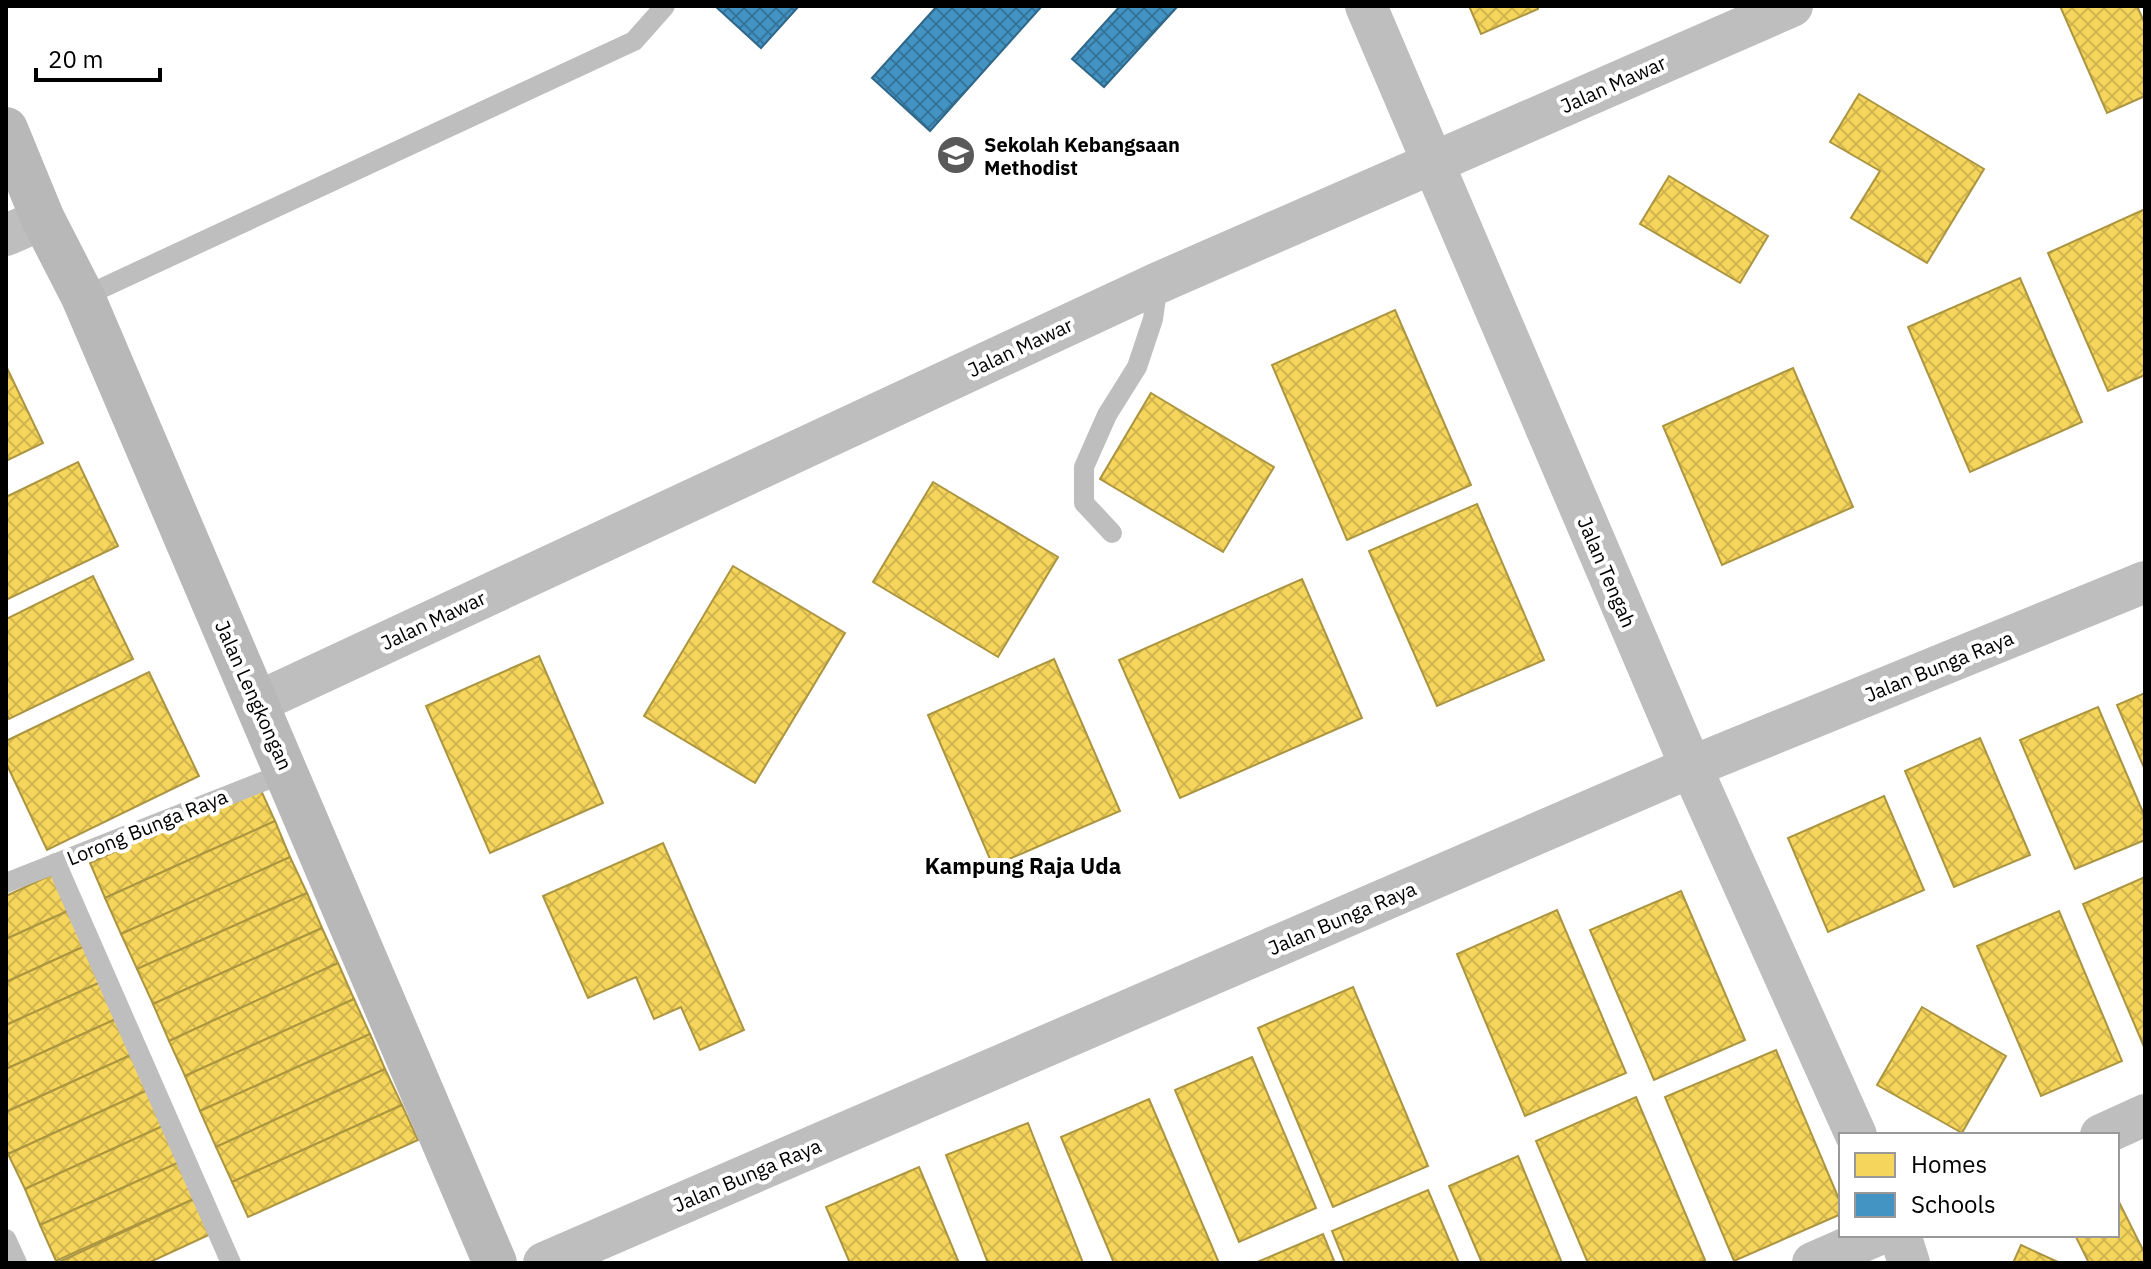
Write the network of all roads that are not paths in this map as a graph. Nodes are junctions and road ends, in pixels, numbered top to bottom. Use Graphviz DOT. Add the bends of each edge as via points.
graph roads {
  1 [pos="665,6"];
  2 [pos="1366,6"];
  3 [pos="1792,6"];
  4 [pos="6,129"];
  5 [pos="1431,164"];
  6 [pos="25,227"];
  7 [pos="1158,283"];
  8 [pos="83,297"];
  9 [pos="1112,533"];
  10 [pos="2145,582"];
  11 [pos="256,703"];
  12 [pos="1691,767"];
  13 [pos="287,772"];
  14 [pos="56,863"];
  15 [pos="6,883"];
  16 [pos="2145,1115"];
  17 [pos="1855,1133"];
  18 [pos="2105,1133"];
  19 [pos="1872,1237"];
  20 [pos="1901,1237"];
  21 [pos="6,1239"];
  22 [pos="17,1263"];
  23 [pos="231,1263"];
  24 [pos="495,1263"];
  25 [pos="544,1263"];
  26 [pos="1813,1263"];
  27 [pos="1909,1263"];
  1 -- 8 [label="lane" via="634,41"];
  2 -- 5 [label="street, Jalan Tengah"];
  3 -- 5 [label="street, Jalan Mawar"];
  4 -- 6 [label="street, Jalan Lengkongan"];
  5 -- 7 [label="street, Jalan Mawar"];
  5 -- 12 [label="street, Jalan Tengah"];
  6 -- 8 [label="street, Jalan Lengkongan"];
  7 -- 9 [label="lane" via="1137,367 1107,415 1084,467 1084,503"];
  7 -- 11 [label="street, Jalan Mawar"];
  8 -- 11 [label="street, Jalan Lengkongan"];
  10 -- 12 [label="street, Jalan Bunga Raya"];
  11 -- 13 [label="street, Jalan Lengkongan"];
  12 -- 17 [label="street, Jalan Tengah"];
  12 -- 25 [label="street, Jalan Bunga Raya"];
  13 -- 14 [label="lane, Lorong Bunga Raya"];
  13 -- 24 [label="street, Jalan Lengkongan"];
  14 -- 15 [label="lane, Lorong Bunga Raya"];
  14 -- 23 [label="lane"];
  16 -- 18 [label="street"];
  19 -- 26 [label="street"];
  20 -- 27 [label="street"];
  21 -- 22 [label="lane"];
}
